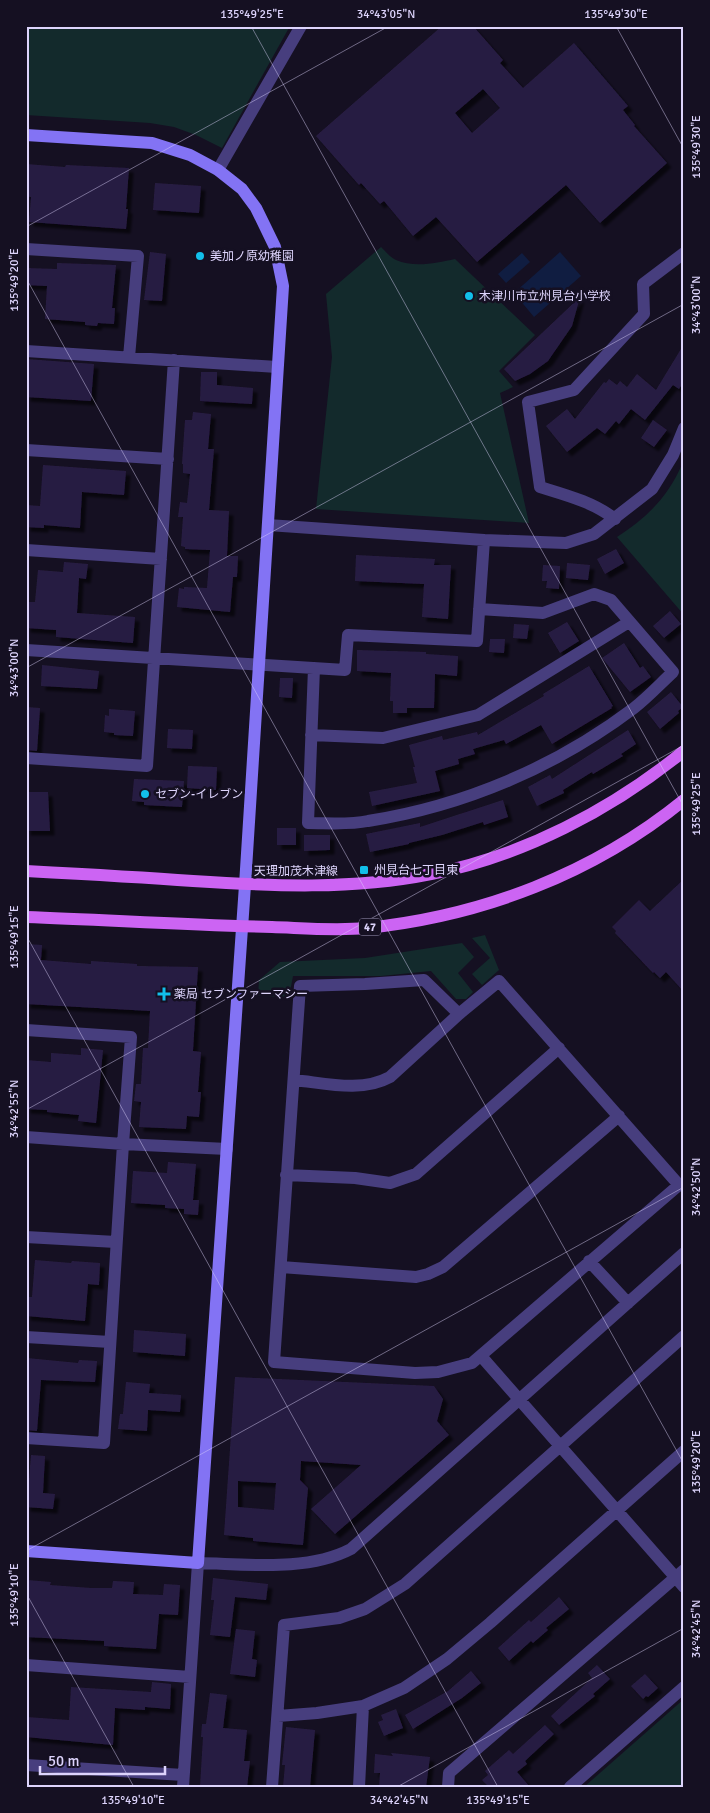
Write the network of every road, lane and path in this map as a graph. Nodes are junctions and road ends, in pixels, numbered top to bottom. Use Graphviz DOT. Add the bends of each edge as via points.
graph roads {
  1 [pos="301,26"];
  2 [pos="26,135"];
  3 [pos="218,170"];
  4 [pos="26,249"];
  5 [pos="684,253"];
  6 [pos="26,351"];
  7 [pos="128,357"];
  8 [pos="174,360"];
  9 [pos="277,367"];
  10 [pos="684,428"];
  11 [pos="26,450"];
  12 [pos="168,459"];
  13 [pos="615,520"];
  14 [pos="268,525"];
  15 [pos="484,540"];
  16 [pos="26,550"];
  17 [pos="161,559"];
  18 [pos="479,609"];
  19 [pos="629,622"];
  20 [pos="26,650"];
  21 [pos="154,658"];
  22 [pos="258,665"];
  23 [pos="314,668"];
  24 [pos="311,735"];
  25 [pos="684,751"];
  26 [pos="26,758"];
  27 [pos="684,800"];
  28 [pos="26,871"];
  29 [pos="245,885"];
  30 [pos="26,917"];
  31 [pos="242,926"];
  32 [pos="459,1014"];
  33 [pos="26,1030"];
  34 [pos="559,1048"];
  35 [pos="294,1080"];
  36 [pos="619,1116"];
  37 [pos="26,1137"];
  38 [pos="123,1144"];
  39 [pos="227,1149"];
  40 [pos="286,1174"];
  41 [pos="26,1236"];
  42 [pos="116,1242"];
  43 [pos="684,1254"];
  44 [pos="589,1261"];
  45 [pos="280,1267"];
  46 [pos="628,1303"];
  47 [pos="684,1336"];
  48 [pos="26,1337"];
  49 [pos="110,1342"];
  50 [pos="481,1356"];
  51 [pos="519,1400"];
  52 [pos="26,1438"];
  53 [pos="560,1446"];
  54 [pos="684,1452"];
  55 [pos="617,1511"];
  56 [pos="26,1552"];
  57 [pos="198,1563"];
  58 [pos="681,1578"];
  59 [pos="26,1665"];
  60 [pos="190,1676"];
  61 [pos="684,1688"];
  62 [pos="363,1706"];
  63 [pos="278,1716"];
  64 [pos="26,1765"];
  65 [pos="183,1781"];
  66 [pos="272,1787"];
  67 [pos="359,1787"];
  68 [pos="448,1787"];
  69 [pos="570,1787"];
  1 -- 3 [label="street"];
  2 -- 3 [label="street" via="152,144 190,155"];
  3 -- 9 [label="street" via="242,189 256,208 275,247 282,286"];
  4 -- 7 [label="street" via="138,256"];
  5 -- 13 [label="street" via="643,284 644,314 574,390 528,402 540,486 604,510"];
  6 -- 7 [label="street"];
  7 -- 8 [label="street"];
  8 -- 9 [label="street"];
  8 -- 12 [label="street"];
  9 -- 14 [label="street"];
  10 -- 13 [label="street" via="673,455 652,489"];
  11 -- 12 [label="street"];
  12 -- 17 [label="street"];
  13 -- 15 [label="street" via="594,534 566,543"];
  14 -- 15 [label="street"];
  14 -- 22 [label="street"];
  15 -- 18 [label="street"];
  16 -- 17 [label="street"];
  17 -- 21 [label="street"];
  18 -- 19 [label="street" via="543,613 594,594 611,600"];
  18 -- 23 [label="street" via="477,641 348,635 345,670"];
  19 -- 24 [label="street" via="478,716 383,738"];
  19 -- 24 [label="street" via="673,672 635,707 584,742 526,774 472,796 367,822 308,823"];
  20 -- 21 [label="street"];
  21 -- 22 [label="street"];
  21 -- 26 [label="street" via="147,766"];
  22 -- 23 [label="street"];
  22 -- 29 [label="street"];
  23 -- 24 [label="street"];
  25 -- 29 [label="main road, 天理加茂木津線" via="629,792 582,819 526,845 480,861 431,874 372,883"];
  27 -- 31 [label="main road, 47" via="637,835 576,868 523,892 460,912 364,928"];
  28 -- 29 [label="main road, 天理加茂木津線"];
  29 -- 31 [label="street"];
  30 -- 31 [label="main road, 47"];
  31 -- 39 [label="street"];
  32 -- 34 [label="street" via="500,981"];
  32 -- 35 [label="street" via="390,1077 379,1083 359,1086"];
  32 -- 35 [label="street" via="424,980 300,986"];
  33 -- 38 [label="street" via="131,1037"];
  34 -- 36 [label="street"];
  34 -- 40 [label="street" via="416,1174 390,1183"];
  35 -- 40 [label="street"];
  36 -- 44 [label="street" via="679,1185"];
  36 -- 45 [label="street" via="443,1267 428,1274 411,1277"];
  37 -- 38 [label="street"];
  38 -- 39 [label="street"];
  38 -- 42 [label="street"];
  39 -- 57 [label="street"];
  40 -- 45 [label="street"];
  41 -- 42 [label="street"];
  42 -- 49 [label="street"];
  43 -- 46 [label="street"];
  44 -- 46 [label="street"];
  44 -- 50 [label="street"];
  45 -- 50 [label="street" via="274,1362 414,1373 438,1372 472,1363"];
  46 -- 51 [label="street"];
  47 -- 53 [label="street"];
  48 -- 49 [label="street"];
  49 -- 52 [label="street" via="104,1443"];
  50 -- 51 [label="street"];
  51 -- 53 [label="street"];
  51 -- 57 [label="street" via="387,1518 342,1553 296,1564"];
  53 -- 55 [label="street"];
  53 -- 63 [label="street" via="398,1589 365,1610 339,1618 284,1625"];
  54 -- 55 [label="street"];
  55 -- 58 [label="street"];
  55 -- 62 [label="street" via="447,1660 404,1688"];
  56 -- 57 [label="street"];
  57 -- 60 [label="street"];
  58 -- 68 [label="street" via="449,1773"];
  59 -- 60 [label="street"];
  60 -- 65 [label="street"];
  61 -- 69 [label="street"];
  62 -- 63 [label="street"];
  62 -- 67 [label="street"];
  63 -- 66 [label="street"];
  64 -- 65 [label="street"];
}
